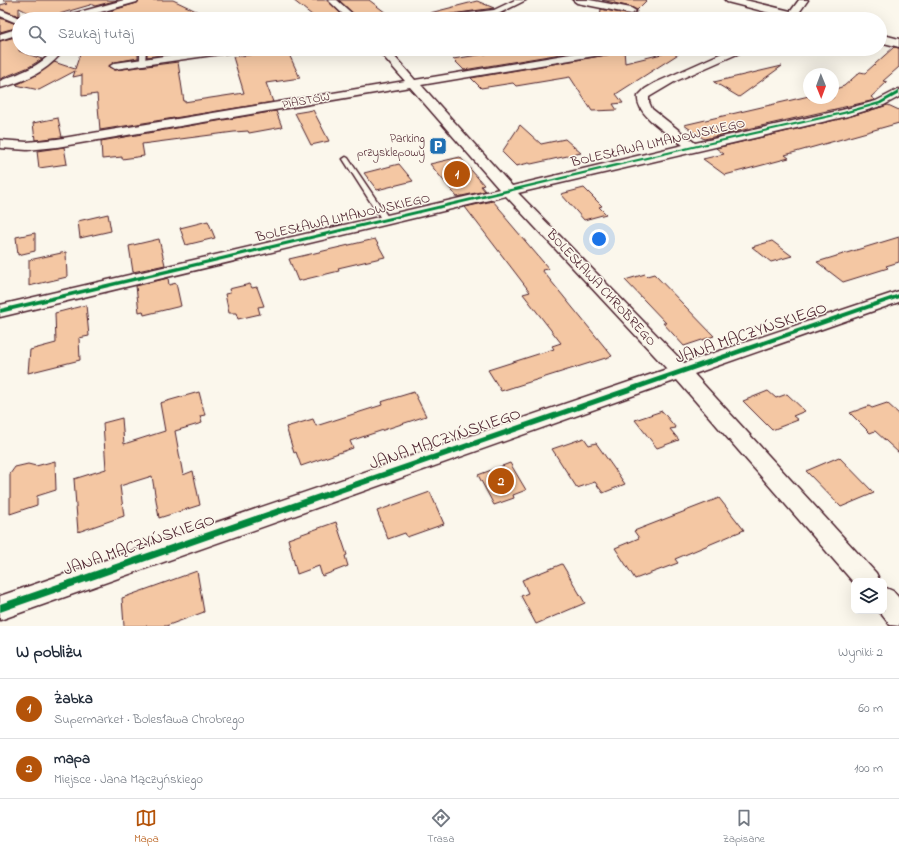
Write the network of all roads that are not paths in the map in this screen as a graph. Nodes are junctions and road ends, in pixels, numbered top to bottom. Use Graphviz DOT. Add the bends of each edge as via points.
graph roads {
  1 [pos="134,0"];
  2 [pos="332,0"];
  3 [pos="522,0"];
  4 [pos="577,0"];
  5 [pos="732,0"];
  6 [pos="804,0"];
  7 [pos="631,11"];
  8 [pos="90,12"];
  9 [pos="345,12"];
  10 [pos="496,12"];
  11 [pos="781,12"];
  12 [pos="795,12"];
  13 [pos="0,13"];
  14 [pos="12,18"];
  15 [pos="12,33"];
  16 [pos="0,37"];
  17 [pos="887,40"];
  18 [pos="899,43"];
  19 [pos="55,56"];
  20 [pos="143,56"];
  21 [pos="185,56"];
  22 [pos="388,56"];
  23 [pos="576,56"];
  24 [pos="723,56"];
  25 [pos="143,62"];
  26 [pos="115,66"];
  27 [pos="412,83"];
  28 [pos="0,85"];
  29 [pos="896,97"];
  30 [pos="0,144"];
  31 [pos="693,147"];
  32 [pos="346,159"];
  33 [pos="509,191"];
  34 [pos="386,220"];
  35 [pos="899,296"];
  36 [pos="0,312"];
  37 [pos="681,372"];
  38 [pos="865,578"];
  39 [pos="887,602"];
  40 [pos="0,608"];
  41 [pos="899,616"];
  1 -- 8 [label="street"];
  2 -- 9 [label="street"];
  3 -- 10 [label="street"];
  4 -- 7 [label="street"];
  5 -- 11 [label="street"];
  6 -- 12 [label="street"];
  13 -- 14 [label="street"];
  15 -- 16 [label="street"];
  17 -- 18 [label="street"];
  19 -- 28 [label="street" via="38,68"];
  20 -- 25 [label="lane"];
  21 -- 25 [label="street"];
  22 -- 27 [label="street, BOLESŁAWA CHROBREGO"];
  23 -- 27 [label="street, PIASTÓW"];
  24 -- 31 [label="street" via="662,82 644,96 643,104 647,111"];
  25 -- 26 [label="street"];
  27 -- 30 [label="street, PIASTÓW" via="75,140 36,145"];
  27 -- 33 [label="street, BOLESŁAWA CHROBREGO"];
  29 -- 31 [label="street, BOLESŁAWA LIMANOWSKIEGO" via="844,113"];
  31 -- 33 [label="street, BOLESŁAWA LIMANOWSKIEGO"];
  32 -- 34 [label="lane"];
  33 -- 34 [label="street, BOLESŁAWA LIMANOWSKIEGO"];
  33 -- 37 [label="street, BOLESŁAWA CHROBREGO"];
  34 -- 36 [label="street, BOLESŁAWA LIMANOWSKIEGO"];
  35 -- 37 [label="street, JANA MĄCZYŃSKIEGO"];
  37 -- 38 [label="street, BOLESŁAWA CHROBREGO"];
  37 -- 40 [label="street, JANA MĄCZYŃSKIEGO"];
  39 -- 41 [label="street"];
}
